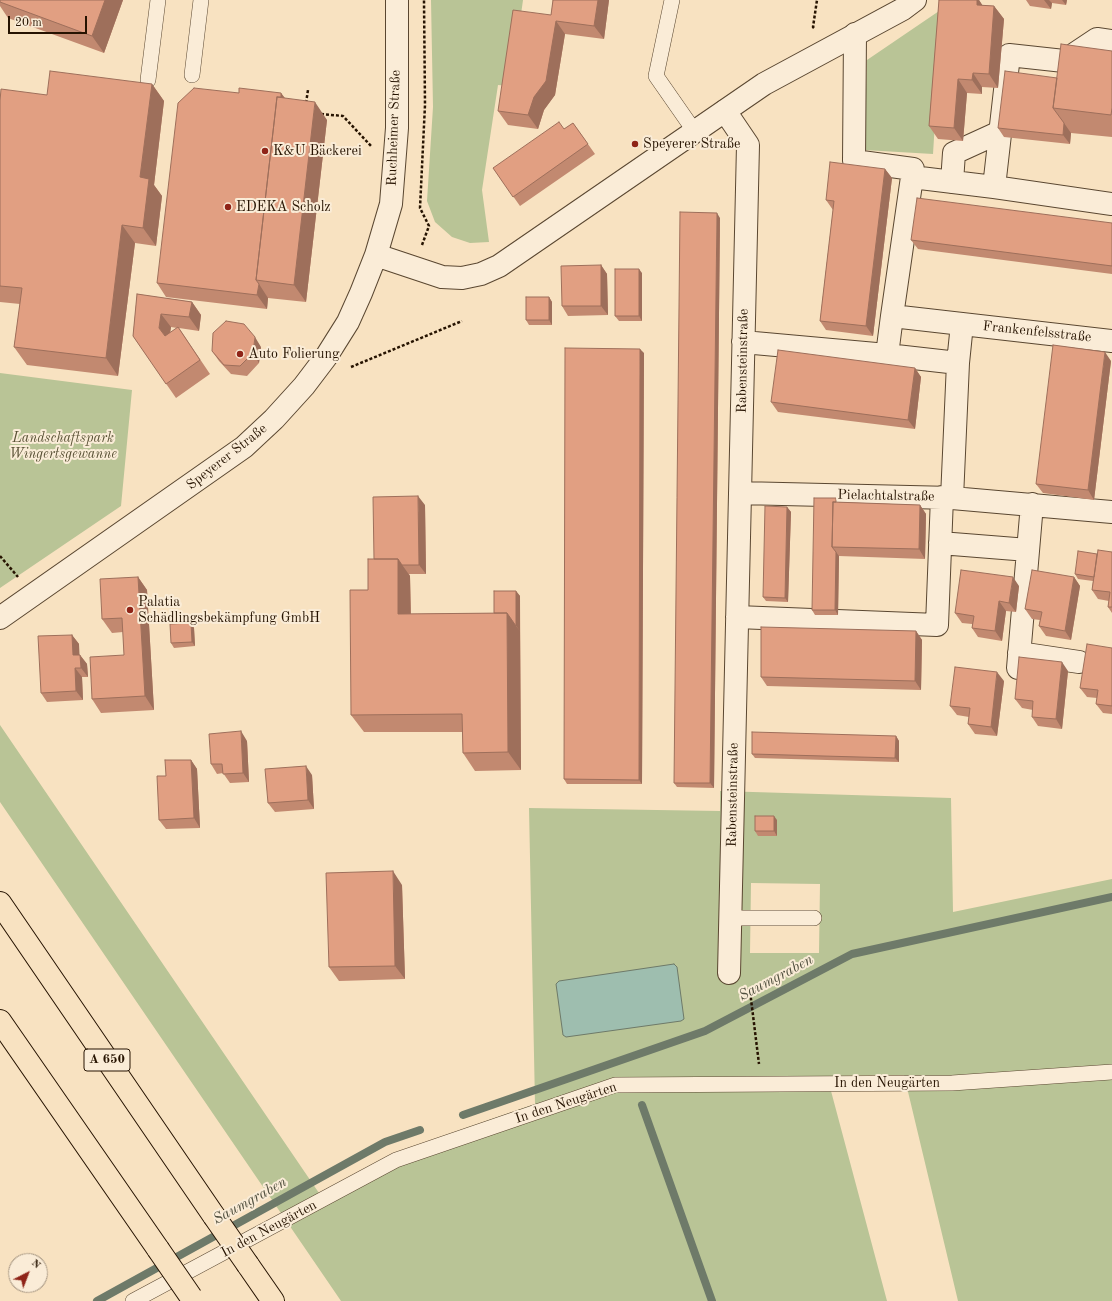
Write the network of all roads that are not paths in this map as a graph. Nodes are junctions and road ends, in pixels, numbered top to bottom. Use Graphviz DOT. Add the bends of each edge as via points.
graph roads {
  1 [pos="158,0"];
  2 [pos="201,0"];
  3 [pos="397,0"];
  4 [pos="672,0"];
  5 [pos="915,0"];
  6 [pos="855,34"];
  7 [pos="1112,42"];
  8 [pos="192,75"];
  9 [pos="148,80"];
  10 [pos="725,111"];
  11 [pos="695,132"];
  12 [pos="1000,132"];
  13 [pos="912,177"];
  14 [pos="952,182"];
  15 [pos="994,187"];
  16 [pos="1112,204"];
  17 [pos="376,255"];
  18 [pos="892,316"];
  19 [pos="962,324"];
  20 [pos="1112,341"];
  21 [pos="743,342"];
  22 [pos="887,355"];
  23 [pos="958,363"];
  24 [pos="740,493"];
  25 [pos="947,497"];
  26 [pos="1032,504"];
  27 [pos="1112,512"];
  28 [pos="940,543"];
  29 [pos="1028,550"];
  30 [pos="737,617"];
  31 [pos="0,618"];
  32 [pos="1079,662"];
  33 [pos="0,903"];
  34 [pos="730,918"];
  35 [pos="814,918"];
  36 [pos="729,973"];
  37 [pos="0,1021"];
  38 [pos="1112,1072"];
  39 [pos="192,1299"];
  40 [pos="133,1301"];
  41 [pos="273,1301"];
  1 -- 9 [label="lane"];
  2 -- 8 [label="lane"];
  3 -- 17 [label="street, Ruchheimer Straße" via="397,128 394,169 391,204"];
  4 -- 11 [label="lane" via="656,76"];
  5 -- 6 [label="street"];
  6 -- 10 [label="street" via="764,84"];
  6 -- 13 [label="street" via="854,161 913,169"];
  7 -- 12 [label="street" via="1097,39 1064,61 1009,55"];
  10 -- 11 [label="street"];
  10 -- 21 [label="street, Rabensteinstraße" via="748,145"];
  11 -- 17 [label="street" via="499,266 481,274 462,278 442,277"];
  12 -- 14 [label="street" via="954,153"];
  12 -- 15 [label="street"];
  13 -- 14 [label="street"];
  13 -- 18 [label="street"];
  14 -- 15 [label="street"];
  15 -- 16 [label="street"];
  17 -- 31 [label="street, Speyerer Straße" via="348,322 304,386 274,419 244,447"];
  18 -- 19 [label="street, Frankenfelsstraße"];
  18 -- 22 [label="street"];
  19 -- 20 [label="street, Frankenfelsstraße"];
  19 -- 23 [label="street, Frankenfelsstraße"];
  21 -- 22 [label="street"];
  21 -- 24 [label="street, Rabensteinstraße"];
  22 -- 23 [label="street"];
  23 -- 25 [label="street, Frankenfelsstraße"];
  24 -- 25 [label="street, Pielachtalstraße"];
  24 -- 30 [label="street, Rabensteinstraße"];
  25 -- 26 [label="street, Pielachtalstraße"];
  25 -- 28 [label="street"];
  26 -- 27 [label="street, Pielachtalstraße"];
  26 -- 29 [label="street"];
  28 -- 29 [label="street"];
  28 -- 30 [label="street" via="937,625"];
  29 -- 32 [label="street" via="1019,661"];
  30 -- 34 [label="street, Rabensteinstraße"];
  33 -- 41 [label="highway, A 650, bridge"];
  34 -- 35 [label="lane"];
  34 -- 36 [label="street, Rabensteinstraße"];
  37 -- 39 [label="highway, bridge"];
  38 -- 40 [label="lane, In den Neugärten" via="952,1083 615,1085 396,1160"];
}
